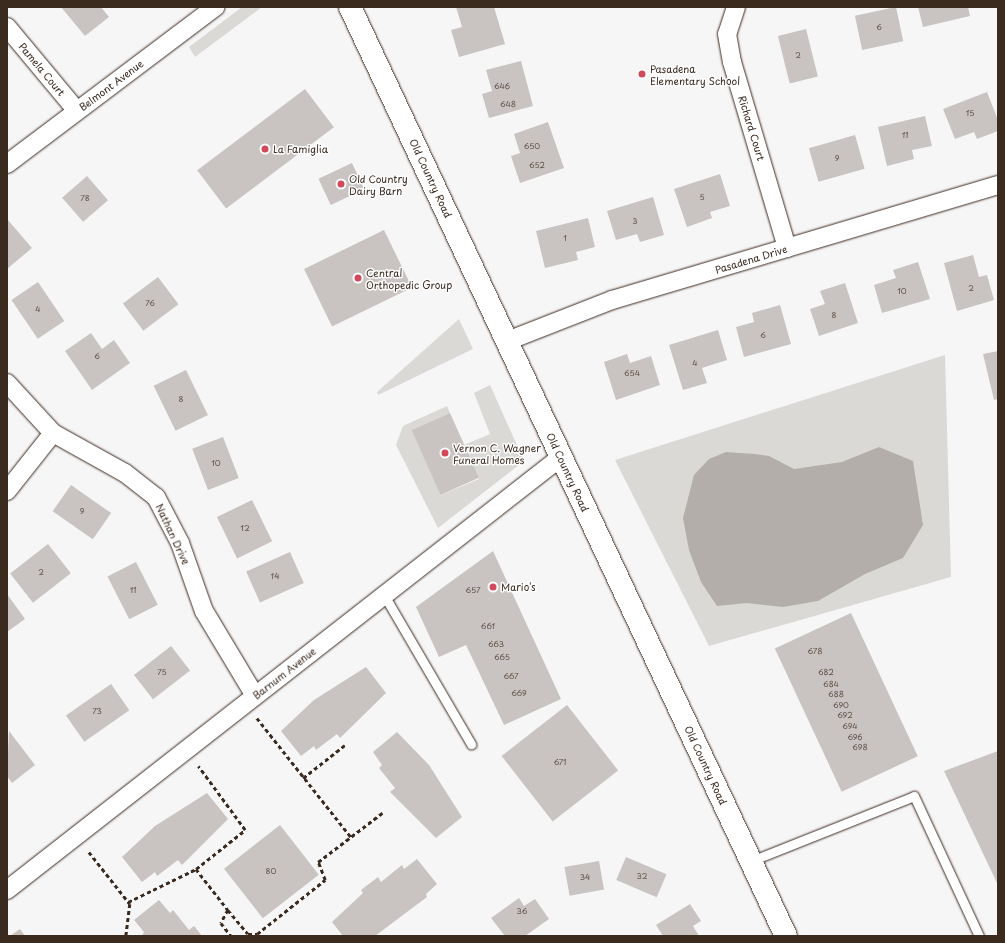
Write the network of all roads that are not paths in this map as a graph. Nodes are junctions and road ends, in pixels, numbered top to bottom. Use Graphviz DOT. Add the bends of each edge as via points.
graph roads {
  1 [pos="215,7"];
  2 [pos="350,7"];
  3 [pos="736,7"];
  4 [pos="7,27"];
  5 [pos="77,111"];
  6 [pos="7,164"];
  7 [pos="998,185"];
  8 [pos="787,248"];
  9 [pos="507,341"];
  10 [pos="7,383"];
  11 [pos="53,433"];
  12 [pos="561,456"];
  13 [pos="7,491"];
  14 [pos="384,595"];
  15 [pos="253,704"];
  16 [pos="471,744"];
  17 [pos="751,861"];
  18 [pos="7,890"];
  19 [pos="786,936"];
  20 [pos="979,936"];
  1 -- 5 [label="street, Belmont Avenue"];
  2 -- 9 [label="main road, Old Country Road"];
  3 -- 8 [label="street, Richard Court" via="727,34 732,62"];
  4 -- 5 [label="street, Pamela Court"];
  5 -- 6 [label="street, Belmont Avenue"];
  7 -- 8 [label="street, Pasadena Drive"];
  8 -- 9 [label="street, Pasadena Drive" via="612,300"];
  9 -- 12 [label="main road, Old Country Road"];
  10 -- 11 [label="street, Nathan Drive"];
  11 -- 13 [label="street"];
  11 -- 15 [label="street, Nathan Drive" via="125,473 156,497 180,543 204,611"];
  12 -- 14 [label="street, Barnum Avenue"];
  12 -- 17 [label="main road, Old Country Road"];
  14 -- 15 [label="street, Barnum Avenue"];
  14 -- 16 [label="lane"];
  15 -- 18 [label="street, Barnum Avenue"];
  17 -- 19 [label="main road, Old Country Road"];
  17 -- 20 [label="lane" via="914,796"];
}
